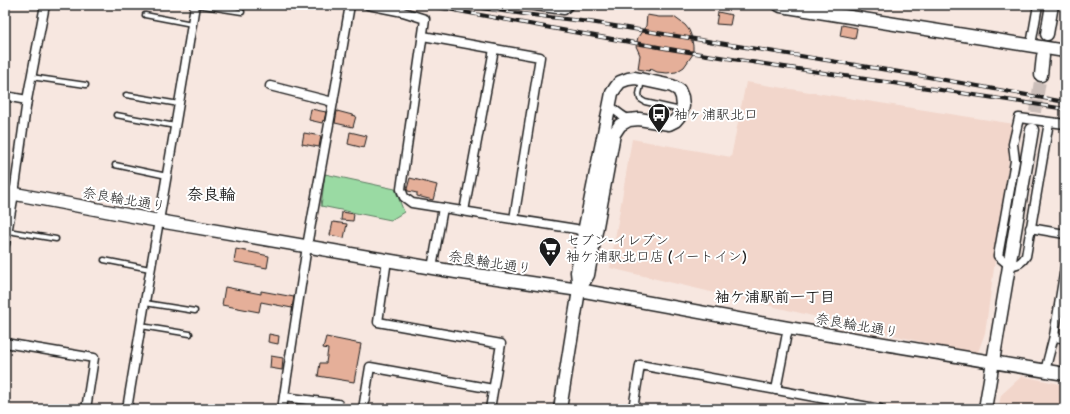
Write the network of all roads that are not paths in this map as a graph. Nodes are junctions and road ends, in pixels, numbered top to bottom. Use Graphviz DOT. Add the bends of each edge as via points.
graph roads {
  1 [pos="44,5"];
  2 [pos="196,5"];
  3 [pos="350,5"];
  4 [pos="368,5"];
  5 [pos="528,5"];
  6 [pos="569,5"];
  7 [pos="779,5"];
  8 [pos="1038,5"];
  9 [pos="1052,5"];
  10 [pos="827,9"];
  11 [pos="242,12"];
  12 [pos="145,15"];
  13 [pos="192,24"];
  14 [pos="1047,34"];
  15 [pos="423,36"];
  16 [pos="1031,45"];
  17 [pos="494,49"];
  18 [pos="1065,51"];
  19 [pos="1043,56"];
  20 [pos="1040,75"];
  21 [pos="32,77"];
  22 [pos="642,80"];
  23 [pos="86,85"];
  24 [pos="270,86"];
  25 [pos="126,95"];
  26 [pos="5,96"];
  27 [pos="28,100"];
  28 [pos="333,102"];
  29 [pos="179,104"];
  30 [pos="609,104"];
  31 [pos="683,106"];
  32 [pos="116,115"];
  33 [pos="629,120"];
  34 [pos="1048,122"];
  35 [pos="1065,124"];
  36 [pos="175,126"];
  37 [pos="1032,130"];
  38 [pos="115,166"];
  39 [pos="167,176"];
  40 [pos="9,193"];
  41 [pos="443,208"];
  42 [pos="464,212"];
  43 [pos="514,219"];
  44 [pos="159,221"];
  45 [pos="1030,228"];
  46 [pos="7,231"];
  47 [pos="584,232"];
  48 [pos="1065,234"];
  49 [pos="56,239"];
  50 [pos="5,244"];
  51 [pos="307,246"];
  52 [pos="104,260"];
  53 [pos="387,260"];
  54 [pos="1010,266"];
  55 [pos="432,268"];
  56 [pos="1065,268"];
  57 [pos="150,269"];
  58 [pos="579,290"];
  59 [pos="144,303"];
  60 [pos="195,311"];
  61 [pos="141,326"];
  62 [pos="788,328"];
  63 [pos="190,334"];
  64 [pos="1054,336"];
  65 [pos="1065,339"];
  66 [pos="5,343"];
  67 [pos="994,363"];
  68 [pos="1045,371"];
  69 [pos="1065,374"];
  70 [pos="493,389"];
  71 [pos="776,390"];
  72 [pos="284,397"];
  73 [pos="338,404"];
  74 [pos="86,409"];
  75 [pos="127,409"];
  76 [pos="282,409"];
  77 [pos="363,409"];
  78 [pos="490,409"];
  79 [pos="560,409"];
  80 [pos="633,409"];
  81 [pos="880,409"];
  82 [pos="985,409"];
  1 -- 21 [label="street"];
  2 -- 11 [label="lane"];
  2 -- 13 [label="street"];
  3 -- 28 [label="street"];
  4 -- 15 [label="street" via="425,19"];
  5 -- 6 [label="street" via="564,10"];
  7 -- 10 [label="street"];
  8 -- 16 [label="street"];
  9 -- 14 [label="street"];
  10 -- 16 [label="street"];
  12 -- 13 [label="lane"];
  13 -- 29 [label="street"];
  15 -- 17 [label="street"];
  15 -- 41 [label="street" via="401,188 404,197 412,203"];
  16 -- 18 [label="street"];
  17 -- 42 [label="street"];
  17 -- 43 [label="street" via="540,57"];
  19 -- 20 [label="street"];
  21 -- 23 [label="lane"];
  21 -- 27 [label="street"];
  22 -- 30 [label="street" via="635,78 620,82 612,93"];
  22 -- 31 [label="street" via="672,86 679,90"];
  22 -- 31 [label="lane" via="640,99 676,109"];
  24 -- 28 [label="street"];
  25 -- 29 [label="lane"];
  26 -- 27 [label="street"];
  27 -- 40 [label="street"];
  28 -- 51 [label="street"];
  29 -- 36 [label="street"];
  30 -- 33 [label="street"];
  30 -- 47 [label="street"];
  31 -- 33 [label="street" via="681,114 668,124 639,119"];
  32 -- 36 [label="lane"];
  33 -- 58 [label="street" via="620,125 614,134 588,274"];
  34 -- 35 [label="street"];
  34 -- 45 [label="street"];
  34 -- 54 [label="street" via="1018,118 1014,144 1015,161 998,256"];
  36 -- 39 [label="street"];
  37 -- 54 [label="street"];
  38 -- 39 [label="lane"];
  39 -- 44 [label="street"];
  40 -- 44 [label="street, 奈良輪北通り"];
  40 -- 46 [label="street"];
  41 -- 42 [label="street"];
  41 -- 55 [label="street"];
  42 -- 43 [label="street"];
  43 -- 47 [label="street"];
  44 -- 51 [label="street, 奈良輪北通り"];
  44 -- 57 [label="street"];
  45 -- 48 [label="street"];
  45 -- 54 [label="street" via="1023,262"];
  46 -- 49 [label="lane"];
  46 -- 50 [label="street"];
  47 -- 58 [label="street" via="577,272"];
  51 -- 53 [label="street, 奈良輪北通り"];
  51 -- 72 [label="street"];
  52 -- 57 [label="lane"];
  53 -- 55 [label="street, 奈良輪北通り"];
  53 -- 70 [label="street" via="378,322 501,344"];
  54 -- 67 [label="street"];
  55 -- 58 [label="street, 奈良輪北通り"];
  56 -- 64 [label="street"];
  57 -- 59 [label="street"];
  58 -- 62 [label="street, 奈良輪北通り"];
  58 -- 79 [label="street"];
  59 -- 60 [label="lane"];
  59 -- 61 [label="street"];
  61 -- 63 [label="lane"];
  61 -- 75 [label="street"];
  62 -- 67 [label="street, 奈良輪北通り"];
  62 -- 71 [label="street"];
  64 -- 65 [label="street"];
  64 -- 68 [label="street"];
  66 -- 74 [label="street" via="94,358"];
  67 -- 68 [label="street, 奈良輪北通り"];
  67 -- 82 [label="street"];
  68 -- 69 [label="street, 奈良輪北通り"];
  70 -- 77 [label="street" via="370,367"];
  70 -- 78 [label="street"];
  71 -- 80 [label="street" via="640,365"];
  71 -- 81 [label="street"];
  72 -- 73 [label="street"];
  72 -- 76 [label="street"];
}
